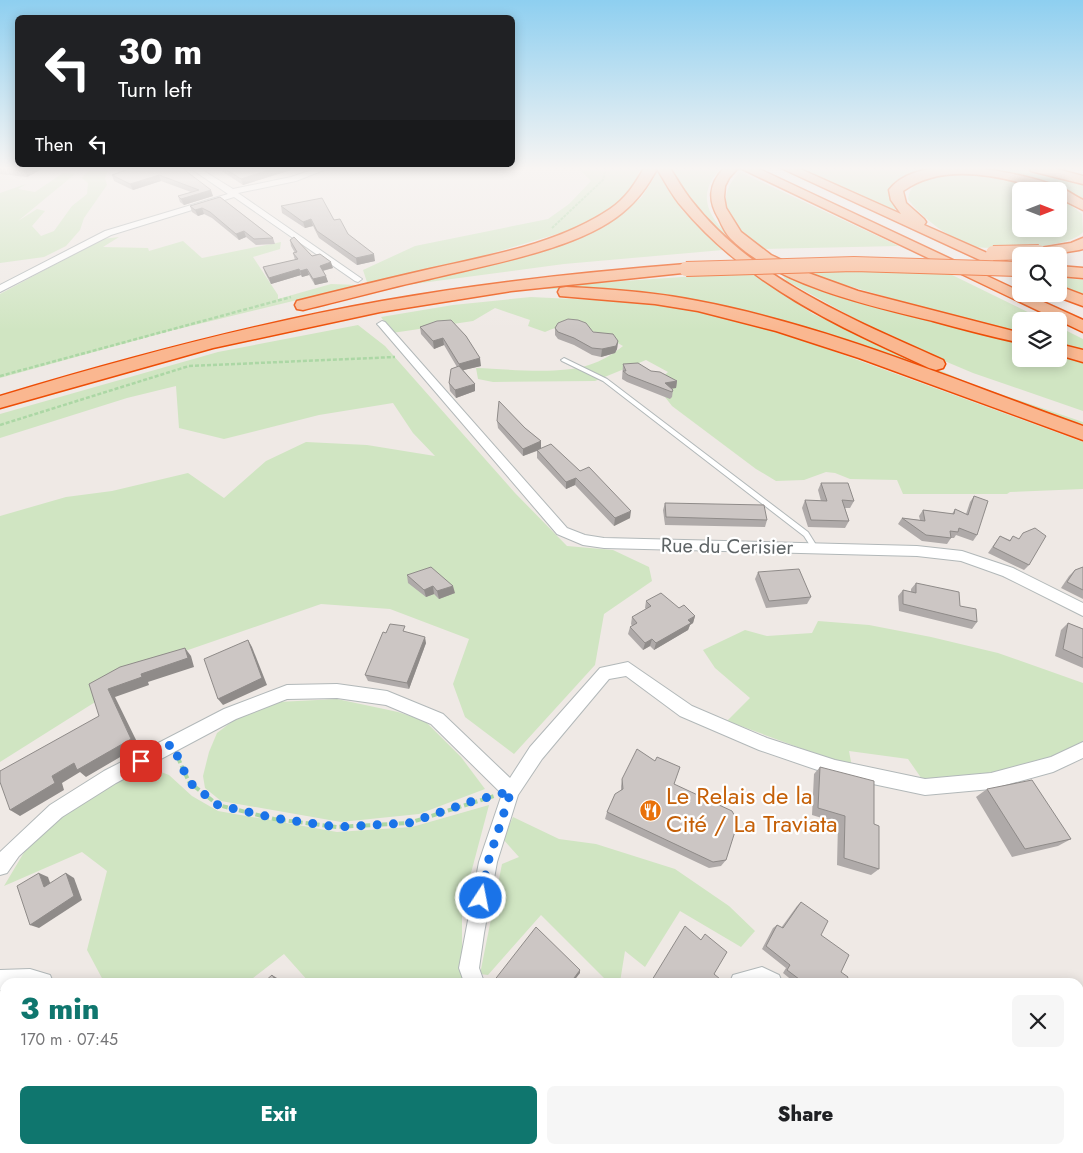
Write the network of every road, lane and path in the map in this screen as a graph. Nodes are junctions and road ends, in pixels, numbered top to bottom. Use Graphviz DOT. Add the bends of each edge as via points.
graph roads {
  1 [pos="143,222"];
  2 [pos="275,222"];
  3 [pos="599,222"];
  4 [pos="701,222"];
  5 [pos="725,222"];
  6 [pos="860,222"];
  7 [pos="882,222"];
  8 [pos="905,222"];
  9 [pos="918,222"];
  10 [pos="932,234"];
  11 [pos="1083,243"];
  12 [pos="916,255"];
  13 [pos="1012,260"];
  14 [pos="690,263"];
  15 [pos="1067,265"];
  16 [pos="1012,269"];
  17 [pos="1012,270"];
  18 [pos="1080,270"];
  19 [pos="1067,271"];
  20 [pos="358,279"];
  21 [pos="1012,282"];
  22 [pos="0,289"];
  23 [pos="1067,294"];
  24 [pos="443,296"];
  25 [pos="1083,301"];
  26 [pos="1055,302"];
  27 [pos="287,309"];
  28 [pos="1083,315"];
  29 [pos="382,324"];
  30 [pos="1083,327"];
  31 [pos="1012,336"];
  32 [pos="1067,351"];
  33 [pos="1083,356"];
  34 [pos="411,357"];
  35 [pos="564,360"];
  36 [pos="0,385"];
  37 [pos="0,402"];
  38 [pos="1083,417"];
  39 [pos="0,425"];
  40 [pos="1083,433"];
  41 [pos="815,548"];
  42 [pos="1083,610"];
  43 [pos="172,744"];
  44 [pos="1083,750"];
  45 [pos="511,791"];
  46 [pos="0,866"];
  47 [pos="473,978"];
  1 -- 22 [label="street" via="108,233"];
  2 -- 20 [label="street"];
  3 -- 27 [label="highway" via="544,245"];
  4 -- 38 [label="highway" via="785,288 875,337 1008,392"];
  5 -- 31 [label="highway" via="752,249 794,273 830,288"];
  6 -- 30 [label="highway"];
  7 -- 21 [label="highway"];
  8 -- 10 [label="highway"];
  9 -- 10 [label="highway"];
  10 -- 17 [label="highway"];
  11 -- 12 [label="highway, bridge" via="1039,252 929,252"];
  12 -- 13 [label="highway"];
  12 -- 14 [label="highway" via="838,254"];
  14 -- 16 [label="highway, bridge" via="852,263"];
  14 -- 24 [label="highway"];
  14 -- 36 [label="highway" via="573,267 472,280 258,316 120,349"];
  15 -- 18 [label="highway"];
  18 -- 19 [label="highway"];
  23 -- 25 [label="highway"];
  24 -- 37 [label="highway" via="263,330"];
  24 -- 40 [label="highway" via="586,292 715,309 811,335"];
  26 -- 28 [label="highway"];
  29 -- 34 [label="street, Rue du Cerisier"];
  32 -- 33 [label="highway"];
  34 -- 39 [label="path" via="189,366"];
  34 -- 41 [label="street, Rue du Cerisier" via="562,531 582,540 604,542"];
  35 -- 41 [label="lane" via="605,380 806,534"];
  41 -- 42 [label="street, Rue du Cerisier" via="917,551 962,556 1008,572"];
  43 -- 45 [label="path" via="189,782 218,805 274,818 337,827 409,823"];
  43 -- 45 [label="street" via="230,714 287,692 337,691 387,698 436,719"];
  43 -- 46 [label="street" via="56,811 12,850"];
  44 -- 45 [label="street" via="1053,764 991,781 925,787 835,768 765,745 686,711 628,669 605,673 536,753"];
  45 -- 47 [label="street" via="488,862 469,968"];
}
